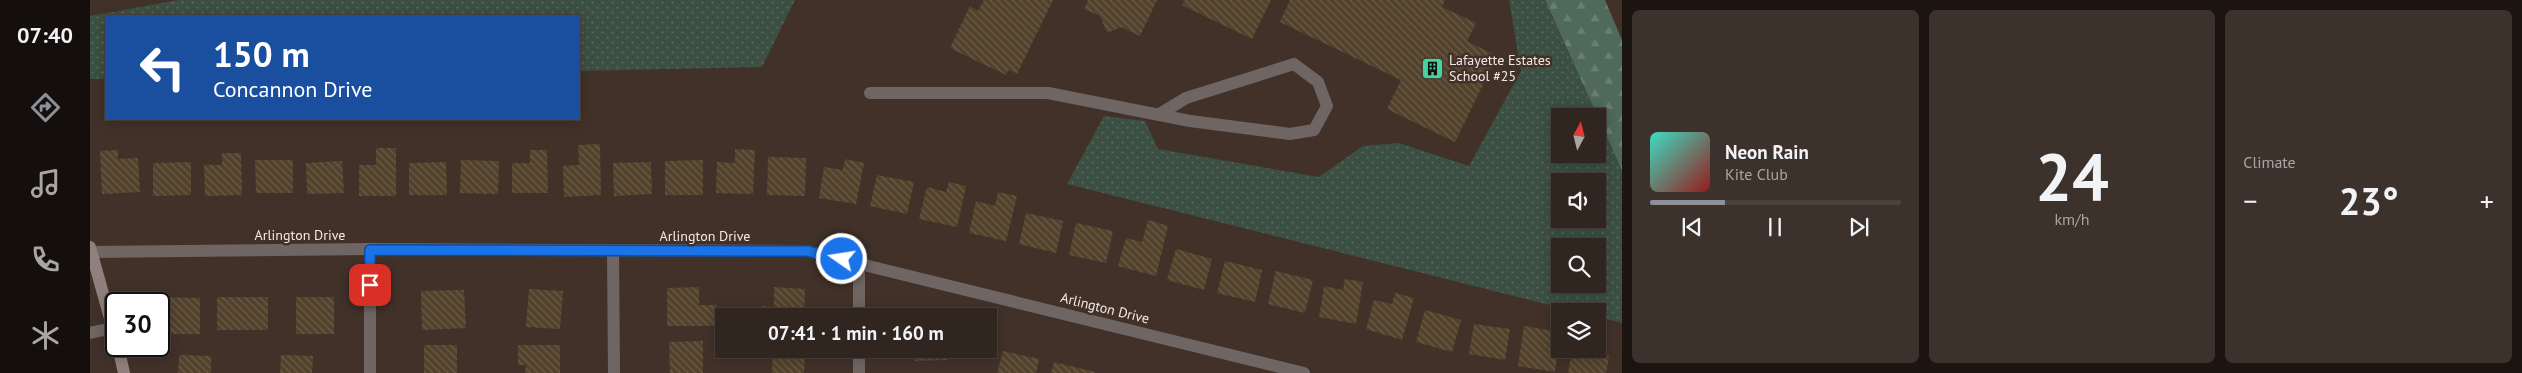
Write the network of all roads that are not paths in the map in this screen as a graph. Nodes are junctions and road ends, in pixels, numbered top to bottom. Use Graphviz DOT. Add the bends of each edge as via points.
graph roads {
  1 [pos="870,93"];
  2 [pos="1158,115"];
  3 [pos="91,250"];
  4 [pos="370,250"];
  5 [pos="613,251"];
  6 [pos="860,262"];
  7 [pos="105,299"];
  8 [pos="859,308"];
  9 [pos="90,333"];
  10 [pos="105,334"];
  11 [pos="120,357"];
  12 [pos="859,358"];
  13 [pos="124,373"];
  14 [pos="370,373"];
  15 [pos="614,373"];
  16 [pos="859,373"];
  17 [pos="1304,373"];
  1 -- 2 [label="street" via="1048,93"];
  2 -- 2 [label="street" via="1290,134 1314,130 1327,106 1318,82 1294,64 1186,98"];
  3 -- 4 [label="street, Arlington Drive"];
  3 -- 7 [label="street"];
  4 -- 5 [label="street, Arlington Drive"];
  4 -- 14 [label="street"];
  5 -- 6 [label="street, Arlington Drive" via="807,251"];
  5 -- 15 [label="street"];
  6 -- 8 [label="street"];
  6 -- 17 [label="street, Arlington Drive"];
  9 -- 10 [label="street"];
  11 -- 13 [label="street"];
  12 -- 16 [label="street"];
}
